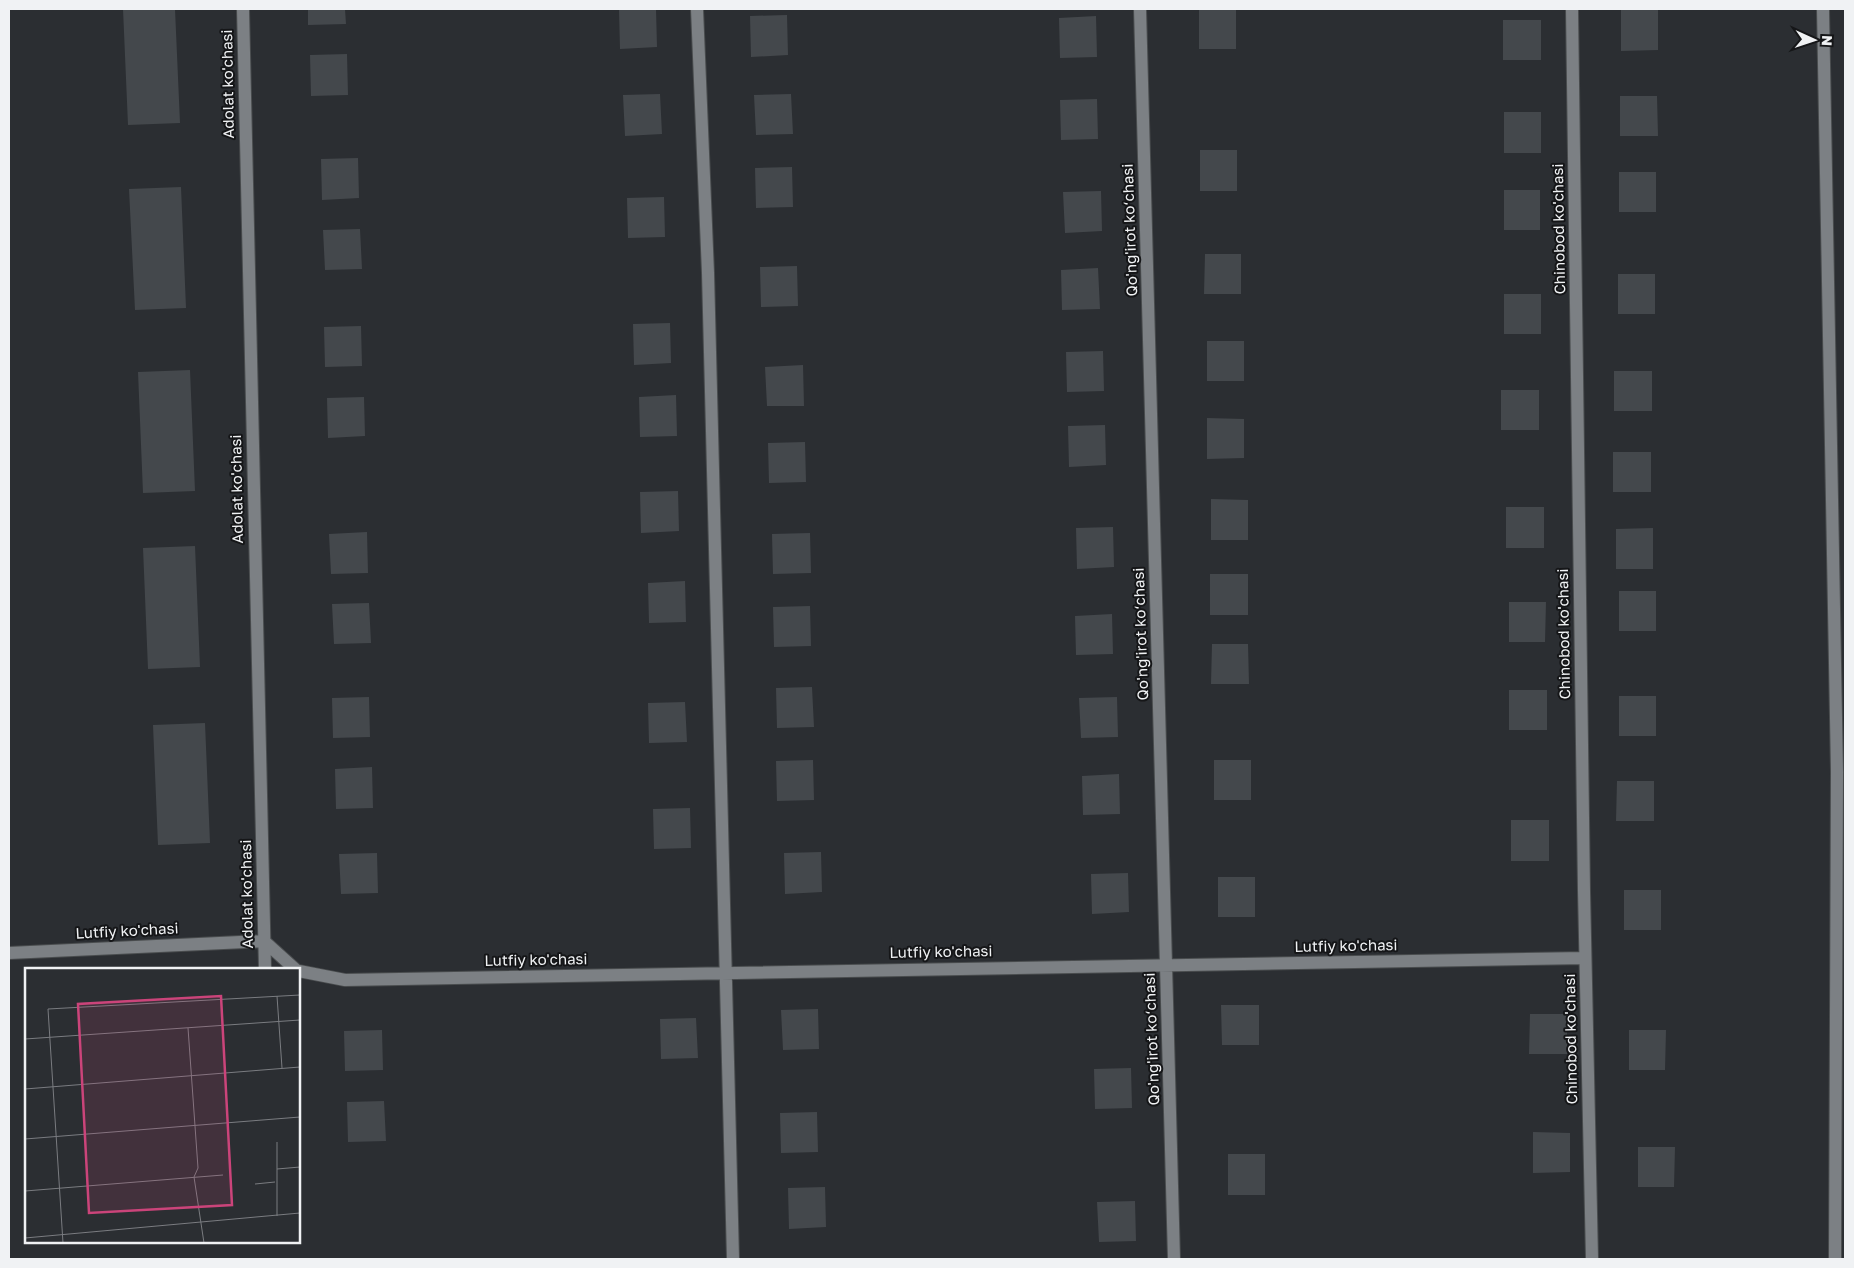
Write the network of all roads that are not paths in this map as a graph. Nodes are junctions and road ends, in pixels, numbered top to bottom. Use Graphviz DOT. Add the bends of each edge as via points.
graph roads {
  1 [pos="243,9"];
  2 [pos="696,9"];
  3 [pos="1140,9"];
  4 [pos="1572,9"];
  5 [pos="1823,9"];
  6 [pos="264,940"];
  7 [pos="9,953"];
  8 [pos="1585,958"];
  9 [pos="1166,965"];
  10 [pos="265,968"];
  11 [pos="294,968"];
  12 [pos="300,971"];
  13 [pos="726,973"];
  14 [pos="734,1259"];
  15 [pos="1174,1259"];
  16 [pos="1592,1259"];
  17 [pos="1835,1259"];
  1 -- 6 [label="street, Adolat ko'chasi"];
  2 -- 13 [label="street" via="708,273"];
  3 -- 9 [label="street, Qo'ng'irot ko‘chasi"];
  4 -- 8 [label="street, Chinobod ko'chasi"];
  5 -- 17 [label="street" via="1836,772"];
  6 -- 7 [label="street, Lutfiy ko'chasi"];
  6 -- 10 [label="street, Adolat ko'chasi"];
  6 -- 11 [label="street"];
  8 -- 9 [label="street, Lutfiy ko'chasi"];
  8 -- 16 [label="street, Chinobod ko'chasi"];
  9 -- 13 [label="street, Lutfiy ko'chasi"];
  9 -- 15 [label="street, Qo'ng'irot ko‘chasi"];
  12 -- 13 [label="street, Lutfiy ko'chasi" via="345,980"];
  13 -- 14 [label="street"];
}
